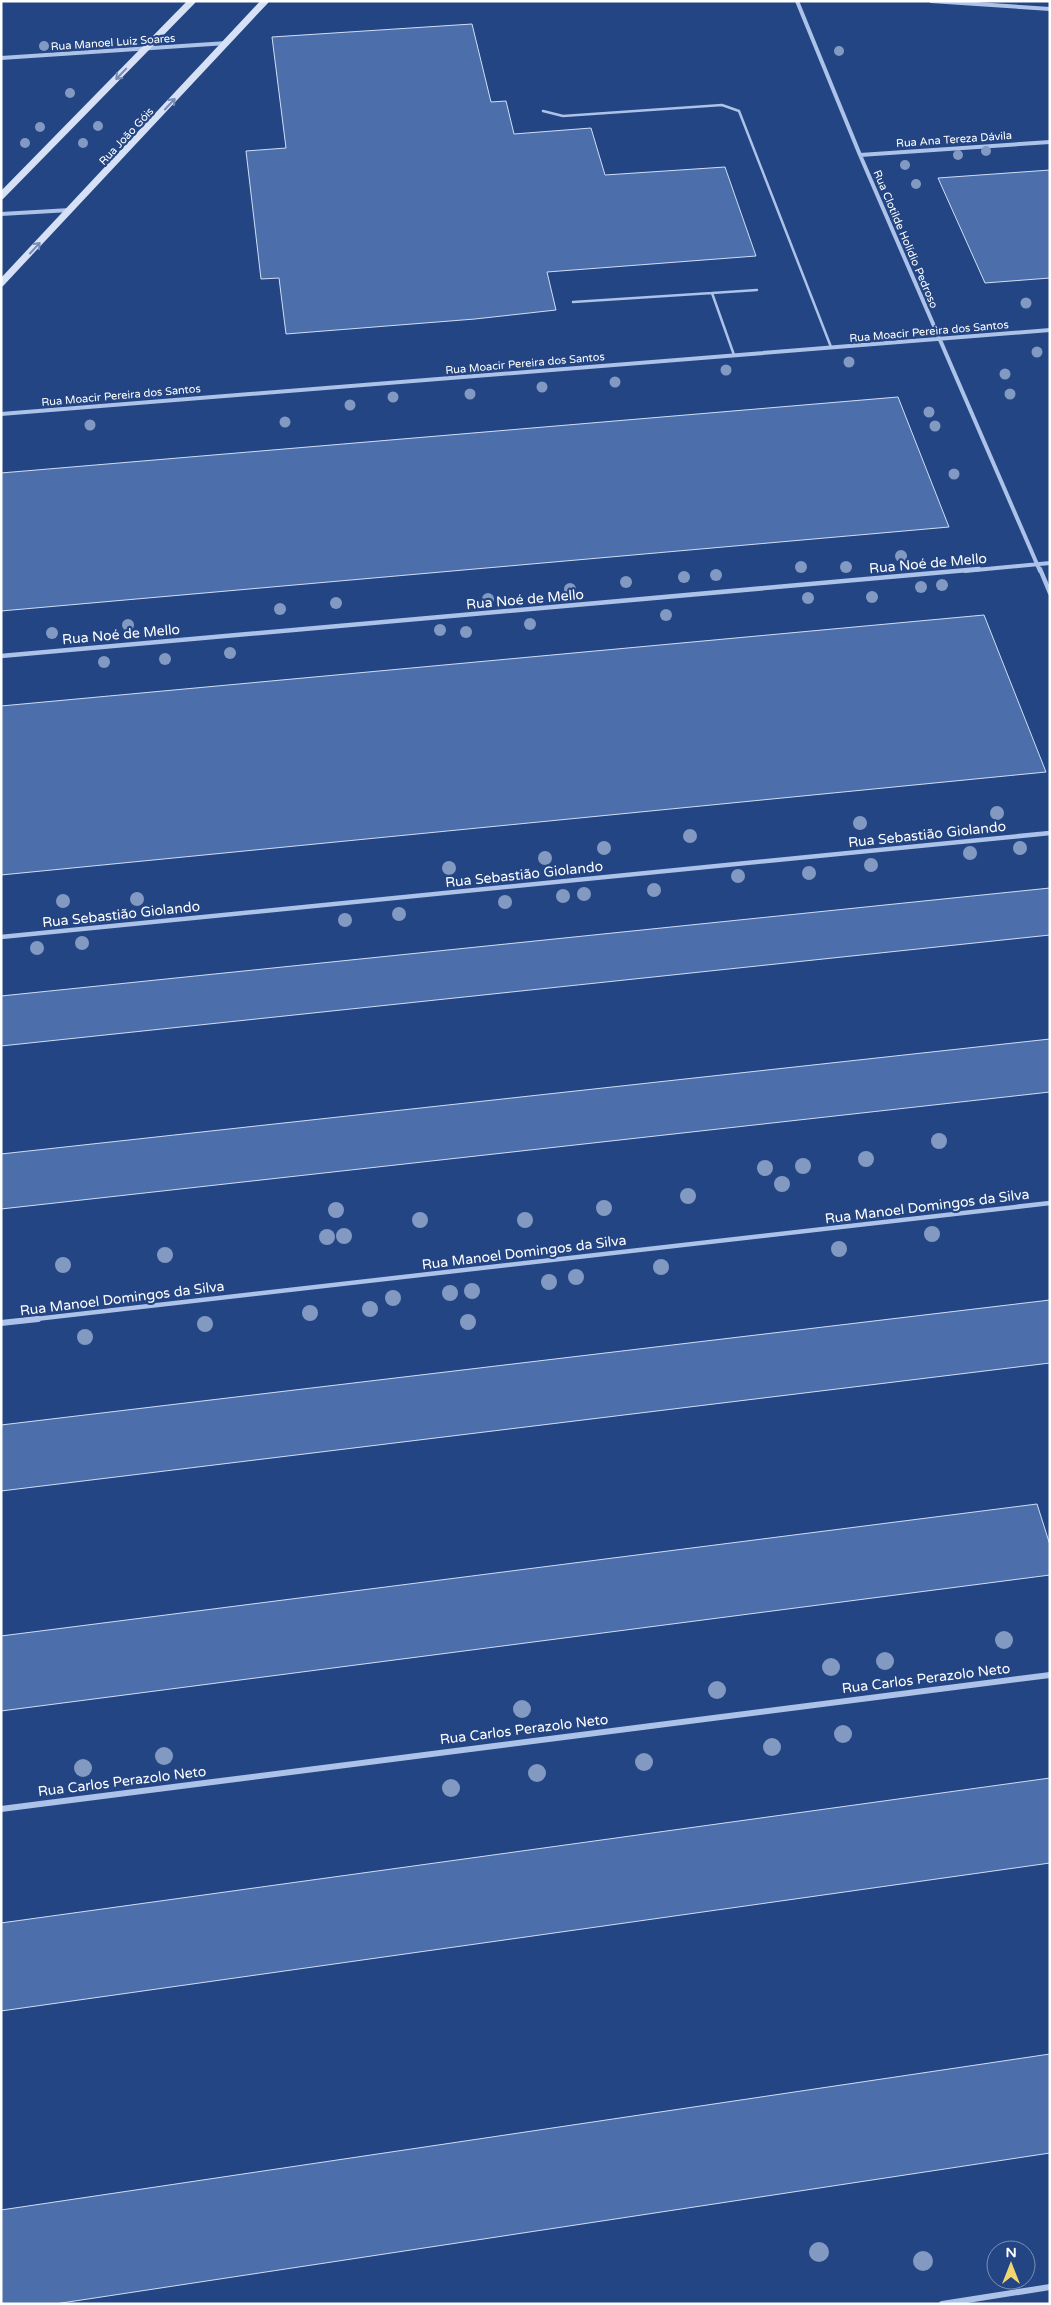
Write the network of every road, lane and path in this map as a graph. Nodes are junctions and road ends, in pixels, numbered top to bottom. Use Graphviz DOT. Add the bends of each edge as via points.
graph roads {
  1 [pos="192,1"];
  2 [pos="265,1"];
  3 [pos="797,1"];
  4 [pos="931,1"];
  5 [pos="1050,9"];
  6 [pos="227,43"];
  7 [pos="146,48"];
  8 [pos="1,58"];
  9 [pos="543,111"];
  10 [pos="1050,142"];
  11 [pos="860,154"];
  12 [pos="1,196"];
  13 [pos="70,210"];
  14 [pos="1,214"];
  15 [pos="1,283"];
  16 [pos="757,290"];
  17 [pos="712,293"];
  18 [pos="574,302"];
  19 [pos="1050,330"];
  20 [pos="940,339"];
  21 [pos="831,347"];
  22 [pos="734,355"];
  23 [pos="1,414"];
  24 [pos="1050,563"];
  25 [pos="1037,564"];
  26 [pos="1050,593"];
  27 [pos="1,656"];
  28 [pos="1050,833"];
  29 [pos="1,937"];
  30 [pos="1050,1203"];
  31 [pos="1,1323"];
  32 [pos="1050,1675"];
  33 [pos="1,1809"];
  34 [pos="1050,2287"];
  35 [pos="942,2304"];
  1 -- 7 [label="street"];
  2 -- 6 [label="street, Rua João Góis"];
  3 -- 11 [label="street, Rua Clotilde Holídio Pedroso"];
  4 -- 5 [label="street"];
  6 -- 7 [label="street, Rua Manoel Luiz Soares"];
  13 -- 6 [label="street, Rua João Góis, one-way"];
  7 -- 8 [label="street, Rua Manoel Luiz Soares"];
  7 -- 12 [label="street, one-way"];
  9 -- 21 [label="lane" via="563,116 722,105 739,111"];
  10 -- 11 [label="street, Rua Ana Tereza Dávila"];
  11 -- 20 [label="street, Rua Clotilde Holídio Pedroso"];
  13 -- 14 [label="street"];
  15 -- 13 [label="street, Rua João Góis, one-way"];
  16 -- 17 [label="lane"];
  17 -- 18 [label="lane"];
  17 -- 22 [label="lane"];
  19 -- 20 [label="street, Rua Moacir Pereira dos Santos"];
  20 -- 21 [label="street, Rua Moacir Pereira dos Santos"];
  20 -- 25 [label="street, Rua Clotilde Holídio Pedroso"];
  21 -- 22 [label="street, Rua Moacir Pereira dos Santos"];
  22 -- 23 [label="street, Rua Moacir Pereira dos Santos"];
  24 -- 25 [label="street, Rua Noé de Mello"];
  25 -- 26 [label="street, Rua Clotilde Holídio Pedroso"];
  25 -- 27 [label="street, Rua Noé de Mello"];
  28 -- 29 [label="street, Rua Sebastião Giolando"];
  30 -- 31 [label="street, Rua Manoel Domingos da Silva"];
  32 -- 33 [label="street, Rua Carlos Perazolo Neto"];
  34 -- 35 [label="street"];
}
